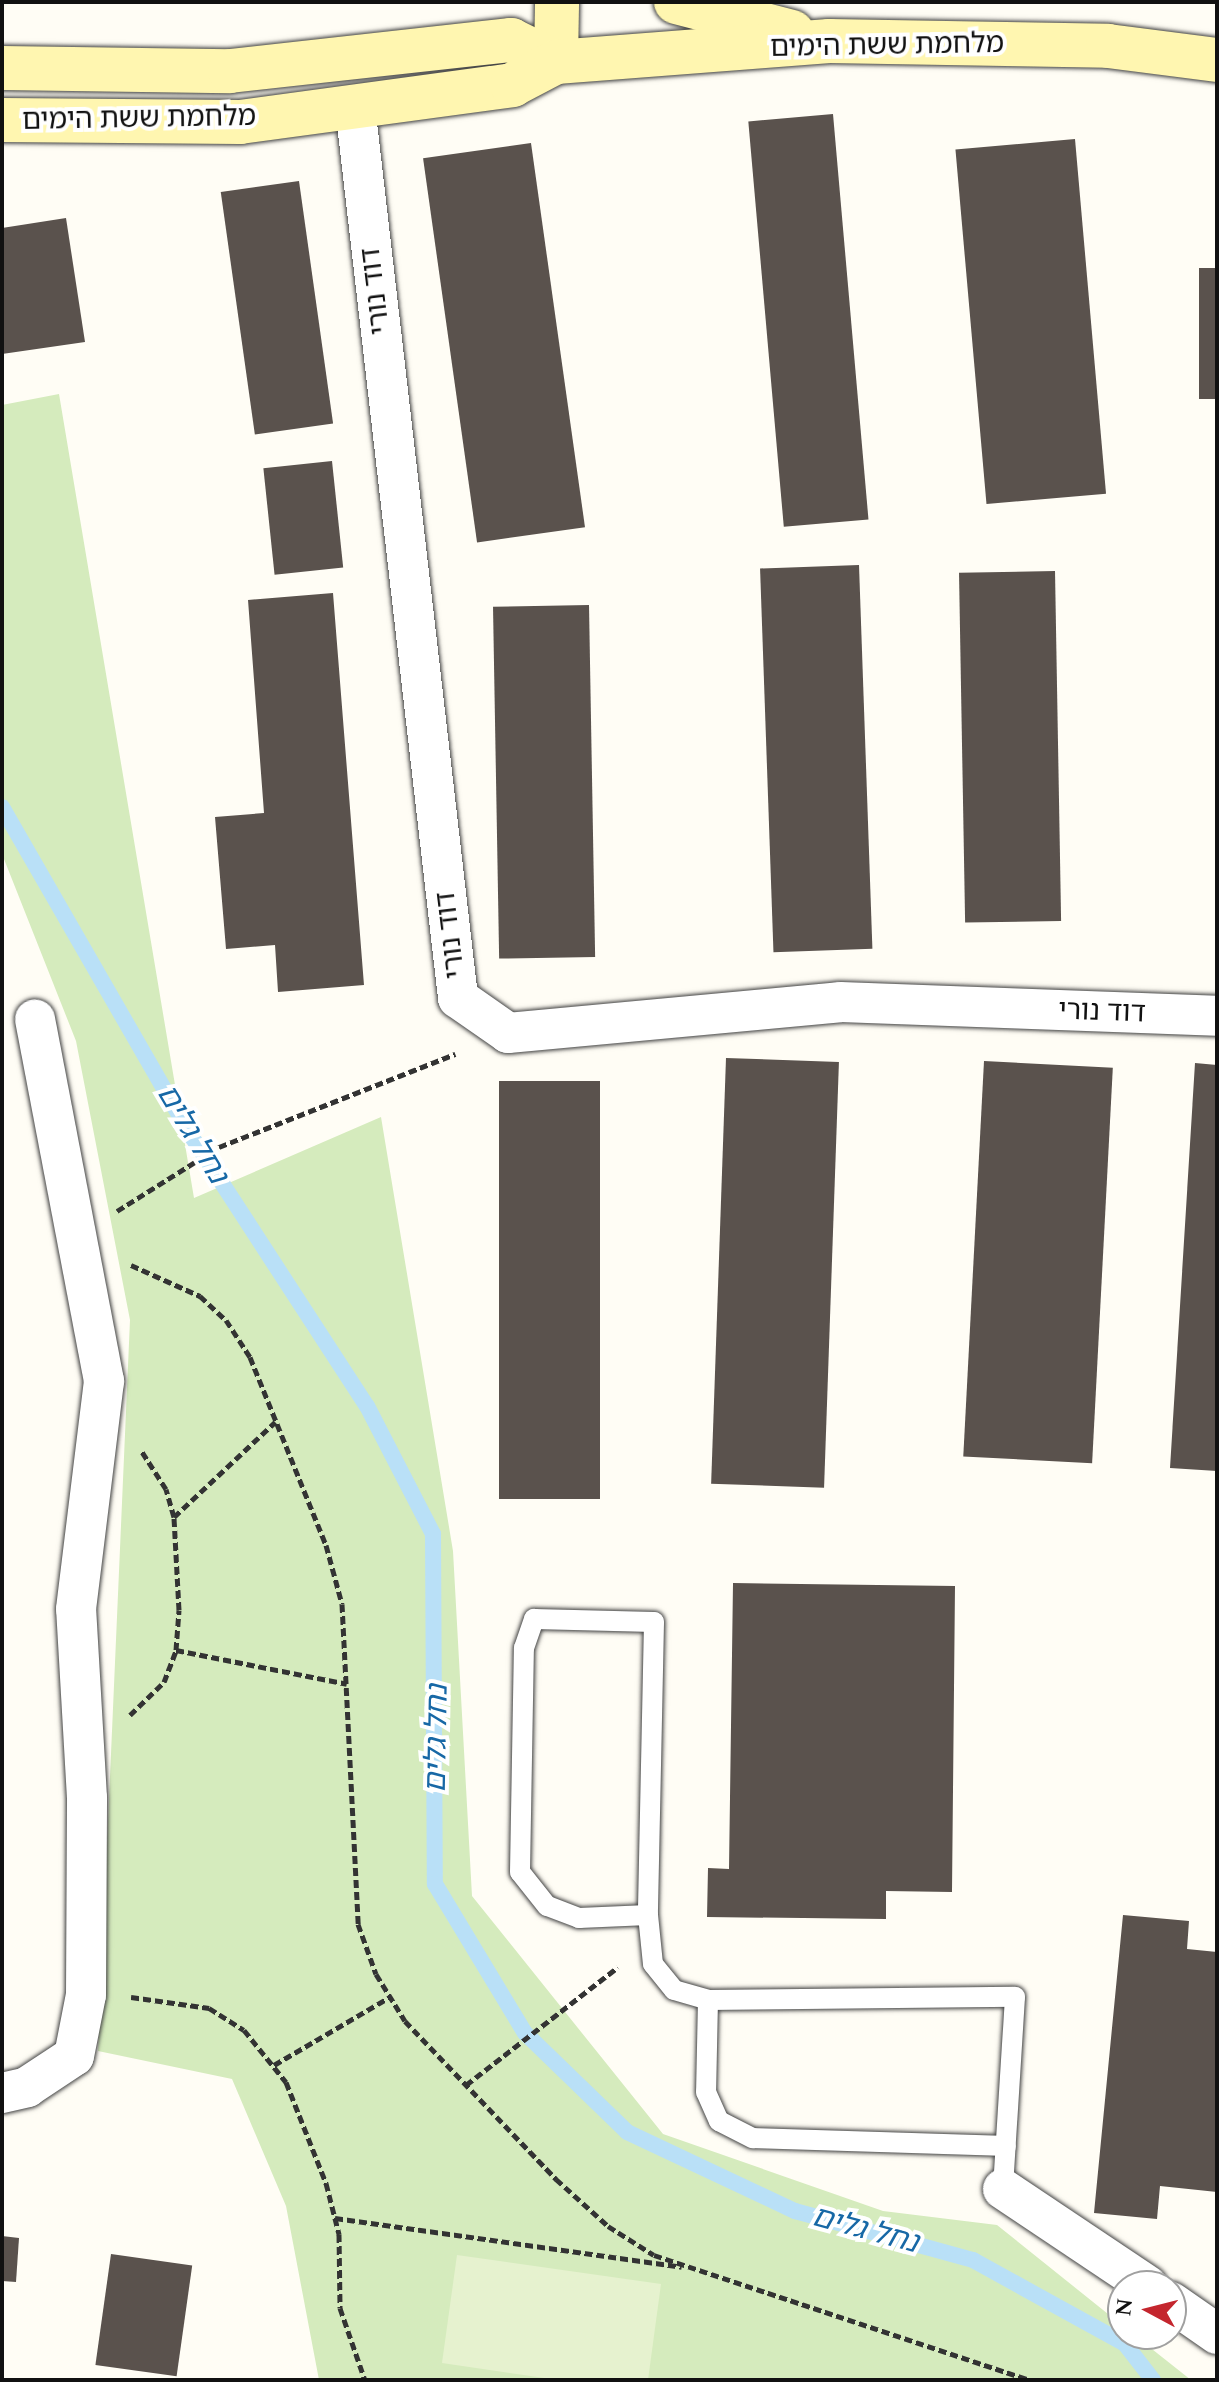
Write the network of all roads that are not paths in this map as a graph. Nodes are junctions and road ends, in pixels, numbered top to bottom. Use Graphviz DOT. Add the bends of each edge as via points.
graph roads {
  1 [pos="557,2"];
  2 [pos="676,2"];
  3 [pos="511,21"];
  4 [pos="829,41"];
  5 [pos="1217,60"];
  6 [pos="556,62"];
  7 [pos="2,68"];
  8 [pos="512,85"];
  9 [pos="355,106"];
  10 [pos="2,120"];
  11 [pos="1217,1016"];
  12 [pos="35,1020"];
  13 [pos="648,1915"];
  14 [pos="708,2000"];
  15 [pos="2,2093"];
  16 [pos="1006,2146"];
  17 [pos="1003,2189"];
  18 [pos="1124,2270"];
  19 [pos="1187,2313"];
  20 [pos="1217,2334"];
  1 -- 6 [label="street"];
  2 -- 4 [label="street"];
  3 -- 6 [label="street"];
  3 -- 7 [label="street, מלחמת ששת הימים" via="230,71"];
  3 -- 8 [label="street"];
  4 -- 5 [label="street, מלחמת ששת הימים" via="1108,46"];
  4 -- 6 [label="street, מלחמת ששת הימים"];
  6 -- 8 [label="street, מלחמת ששת הימים"];
  8 -- 9 [label="street, מלחמת ששת הימים"];
  9 -- 10 [label="street, מלחמת ששת הימים" via="240,122"];
  9 -- 11 [label="street, דוד נורי" via="458,998 508,1033 840,1002"];
  12 -- 15 [label="street" via="102,1351 99,1425 76,1609 85,1749 86,1995 74,2056 27,2087"];
  13 -- 13 [label="lane" via="654,1622 534,1619 524,1648 520,1872 547,1906 579,1918"];
  13 -- 14 [label="lane" via="653,1964 674,1990"];
  14 -- 16 [label="lane" via="706,2092 719,2121 753,2138"];
  14 -- 16 [label="lane" via="1015,1997"];
  16 -- 17 [label="lane"];
  17 -- 18 [label="street"];
  19 -- 20 [label="street"];
}
